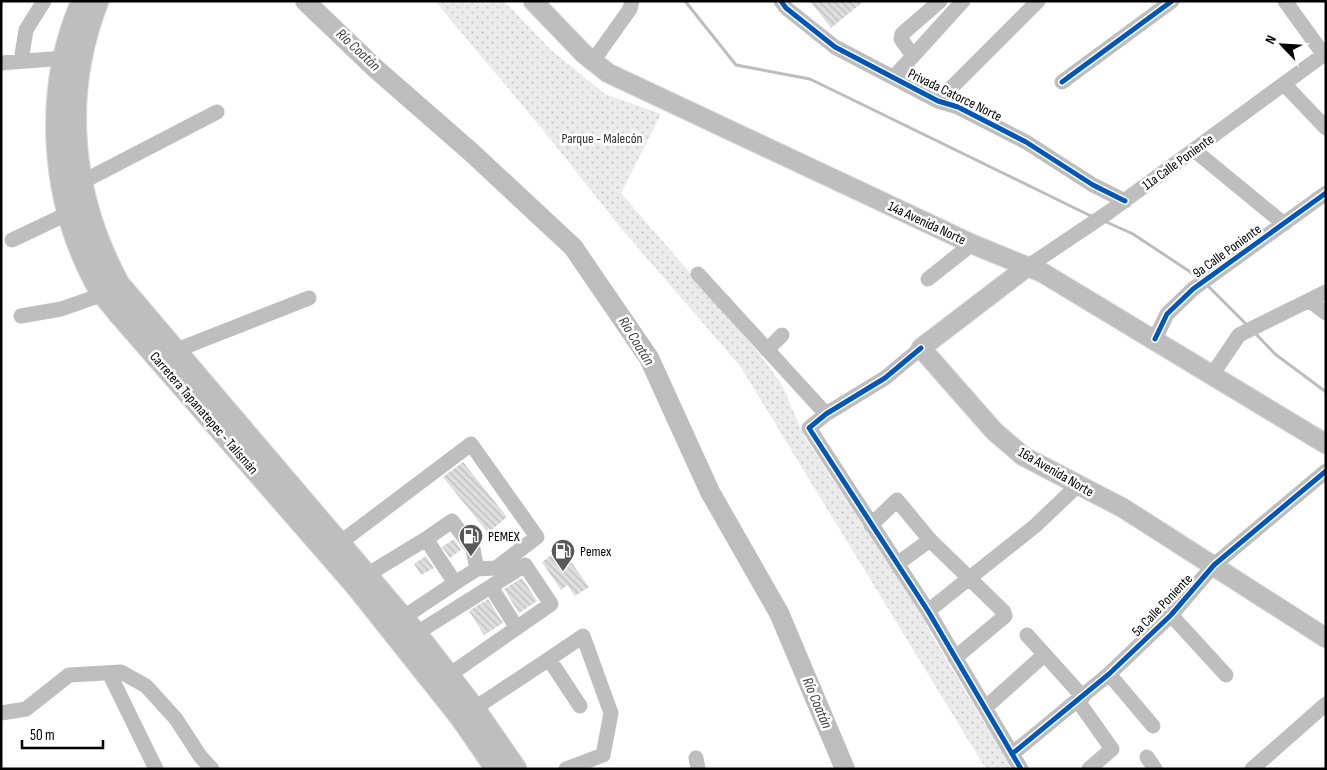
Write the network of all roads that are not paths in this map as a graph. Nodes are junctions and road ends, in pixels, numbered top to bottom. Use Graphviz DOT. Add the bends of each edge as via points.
graph roads {
  1 [pos="44,1"];
  2 [pos="82,1"];
  3 [pos="98,1"];
  4 [pos="533,1"];
  5 [pos="632,1"];
  6 [pos="781,1"];
  7 [pos="940,1"];
  8 [pos="963,1"];
  9 [pos="1038,1"];
  10 [pos="1172,1"];
  11 [pos="1285,1"];
  12 [pos="1325,54"];
  13 [pos="913,56"];
  14 [pos="72,60"];
  15 [pos="21,61"];
  16 [pos="593,62"];
  17 [pos="1,64"];
  18 [pos="894,77"];
  19 [pos="1062,82"];
  20 [pos="1284,84"];
  21 [pos="938,101"];
  22 [pos="217,112"];
  23 [pos="1326,128"];
  24 [pos="1194,150"];
  25 [pos="82,182"];
  26 [pos="1326,193"];
  27 [pos="1125,201"];
  28 [pos="68,213"];
  29 [pos="1284,224"];
  30 [pos="12,240"];
  31 [pos="972,244"];
  32 [pos="1000,257"];
  33 [pos="1027,268"];
  34 [pos="698,274"];
  35 [pos="928,279"];
  36 [pos="1000,287"];
  37 [pos="1326,292"];
  38 [pos="104,294"];
  39 [pos="309,298"];
  40 [pos="1310,301"];
  41 [pos="1326,314"];
  42 [pos="20,316"];
  43 [pos="782,335"];
  44 [pos="1155,339"];
  45 [pos="921,348"];
  46 [pos="767,350"];
  47 [pos="169,359"];
  48 [pos="1212,375"];
  49 [pos="826,414"];
  50 [pos="1326,444"];
  51 [pos="1326,470"];
  52 [pos="1077,486"];
  53 [pos="871,525"];
  54 [pos="426,539"];
  55 [pos="930,540"];
  56 [pos="333,548"];
  57 [pos="897,564"];
  58 [pos="1214,566"];
  59 [pos="476,569"];
  60 [pos="969,579"];
  61 [pos="362,581"];
  62 [pos="455,583"];
  63 [pos="491,587"];
  64 [pos="928,611"];
  65 [pos="1172,615"];
  66 [pos="517,628"];
  67 [pos="402,630"];
  68 [pos="1027,635"];
  69 [pos="1326,638"];
  70 [pos="1044,655"];
  71 [pos="955,658"];
  72 [pos="549,659"];
  73 [pos="109,673"];
  74 [pos="1109,674"];
  75 [pos="1226,675"];
  76 [pos="442,680"];
  77 [pos="1080,699"];
  78 [pos="1326,704"];
  79 [pos="580,706"];
  80 [pos="986,706"];
  81 [pos="1,713"];
  82 [pos="468,713"];
  83 [pos="1153,726"];
  84 [pos="1012,754"];
  85 [pos="156,769"];
  86 [pos="212,769"];
  87 [pos="496,769"];
  88 [pos="516,769"];
  89 [pos="566,769"];
  90 [pos="1021,769"];
  91 [pos="1089,769"];
  92 [pos="1252,769"];
  1 -- 15 [label="street" via="26,30"];
  2 -- 14 [label="highway, Carretera Tapanatepec - Talismán" via="74,20"];
  3 -- 14 [label="highway, Carretera Tapanatepec - Talismán"];
  4 -- 16 [label="main road, 14a Avenida Norte"];
  5 -- 16 [label="street" via="630,9"];
  6 -- 18 [label="street, Privada Catorce Norte" via="835,47"];
  7 -- 13 [label="street" via="902,34 902,43"];
  8 -- 13 [label="street"];
  9 -- 21 [label="street"];
  10 -- 19 [label="street"];
  11 -- 12 [label="street"];
  12 -- 20 [label="street, 11a Calle Poniente"];
  13 -- 18 [label="street"];
  14 -- 15 [label="street"];
  14 -- 25 [label="highway, Carretera Tapanatepec - Talismán" via="76,142"];
  14 -- 28 [label="highway, Carretera Tapanatepec - Talismán" via="58,98 57,148"];
  15 -- 17 [label="street"];
  16 -- 31 [label="main road, 14a Avenida Norte" via="642,91"];
  18 -- 21 [label="street, Privada Catorce Norte"];
  20 -- 23 [label="street"];
  20 -- 24 [label="street, 11a Calle Poniente"];
  21 -- 27 [label="street, Privada Catorce Norte" via="958,107 1026,142 1093,185"];
  22 -- 25 [label="street"];
  24 -- 27 [label="street, 11a Calle Poniente"];
  24 -- 29 [label="street"];
  25 -- 47 [label="highway, Carretera Tapanatepec - Talismán" via="95,235 119,284"];
  26 -- 29 [label="street, 9a Calle Poniente"];
  27 -- 33 [label="street, 11a Calle Poniente"];
  28 -- 30 [label="street"];
  28 -- 38 [label="highway, Carretera Tapanatepec - Talismán" via="96,283"];
  29 -- 44 [label="street, 9a Calle Poniente" via="1193,289 1167,314"];
  31 -- 32 [label="main road, 14a Avenida Norte"];
  31 -- 35 [label="street"];
  32 -- 33 [label="main road, 14a Avenida Norte"];
  32 -- 36 [label="main road"];
  33 -- 36 [label="main road"];
  33 -- 44 [label="main road, 14a Avenida Norte" via="1043,273"];
  34 -- 46 [label="street"];
  36 -- 45 [label="main road"];
  37 -- 40 [label="street"];
  38 -- 42 [label="street" via="61,309"];
  38 -- 47 [label="highway, Carretera Tapanatepec - Talismán"];
  39 -- 47 [label="street" via="182,348"];
  40 -- 41 [label="street"];
  40 -- 48 [label="street" via="1239,335"];
  43 -- 46 [label="street"];
  44 -- 48 [label="main road, 14a Avenida Norte"];
  45 -- 49 [label="street" via="886,378"];
  45 -- 52 [label="main road, 16a Avenida Norte" via="994,431 1023,456"];
  46 -- 49 [label="street"];
  47 -- 56 [label="highway, Carretera Tapanatepec - Talismán"];
  48 -- 50 [label="main road, 14a Avenida Norte"];
  49 -- 53 [label="street" via="809,428"];
  51 -- 58 [label="street, 5a Calle Poniente"];
  52 -- 58 [label="main road, 16a Avenida Norte" via="1123,508"];
  52 -- 60 [label="street" via="1036,526"];
  53 -- 55 [label="street" via="897,500"];
  53 -- 57 [label="street"];
  54 -- 59 [label="street" via="452,521 473,549"];
  54 -- 61 [label="street"];
  54 -- 62 [label="street"];
  55 -- 57 [label="street"];
  55 -- 60 [label="street"];
  56 -- 59 [label="street" via="471,444 537,537 496,568"];
  56 -- 61 [label="highway, Carretera Tapanatepec - Talismán"];
  57 -- 64 [label="street"];
  58 -- 65 [label="street, 5a Calle Poniente"];
  58 -- 69 [label="main road, 16a Avenida Norte"];
  59 -- 62 [label="street"];
  60 -- 64 [label="street"];
  60 -- 71 [label="street" via="1005,616"];
  61 -- 67 [label="highway, Carretera Tapanatepec - Talismán"];
  62 -- 67 [label="street"];
  63 -- 66 [label="street"];
  63 -- 66 [label="street" via="526,565 551,604"];
  63 -- 67 [label="street"];
  64 -- 71 [label="street"];
  65 -- 74 [label="street, 5a Calle Poniente"];
  65 -- 75 [label="street"];
  66 -- 76 [label="street"];
  67 -- 76 [label="highway, Carretera Tapanatepec - Talismán"];
  68 -- 70 [label="street"];
  70 -- 77 [label="street"];
  70 -- 80 [label="street"];
  71 -- 80 [label="street"];
  72 -- 79 [label="street"];
  72 -- 82 [label="street"];
  72 -- 89 [label="street" via="584,636 611,713 603,755"];
  73 -- 81 [label="street" via="69,675 26,709"];
  73 -- 85 [label="street"];
  73 -- 86 [label="street" via="121,672 146,686 176,719"];
  74 -- 77 [label="street, 5a Calle Poniente"];
  74 -- 83 [label="street"];
  76 -- 82 [label="highway, Carretera Tapanatepec - Talismán"];
  77 -- 84 [label="street, 5a Calle Poniente"];
  77 -- 91 [label="street" via="1112,749"];
  78 -- 92 [label="street"];
  80 -- 84 [label="street"];
  82 -- 87 [label="highway, Carretera Tapanatepec - Talismán"];
  82 -- 88 [label="highway, Carretera Tapanatepec - Talismán"];
  84 -- 90 [label="street"];
}
